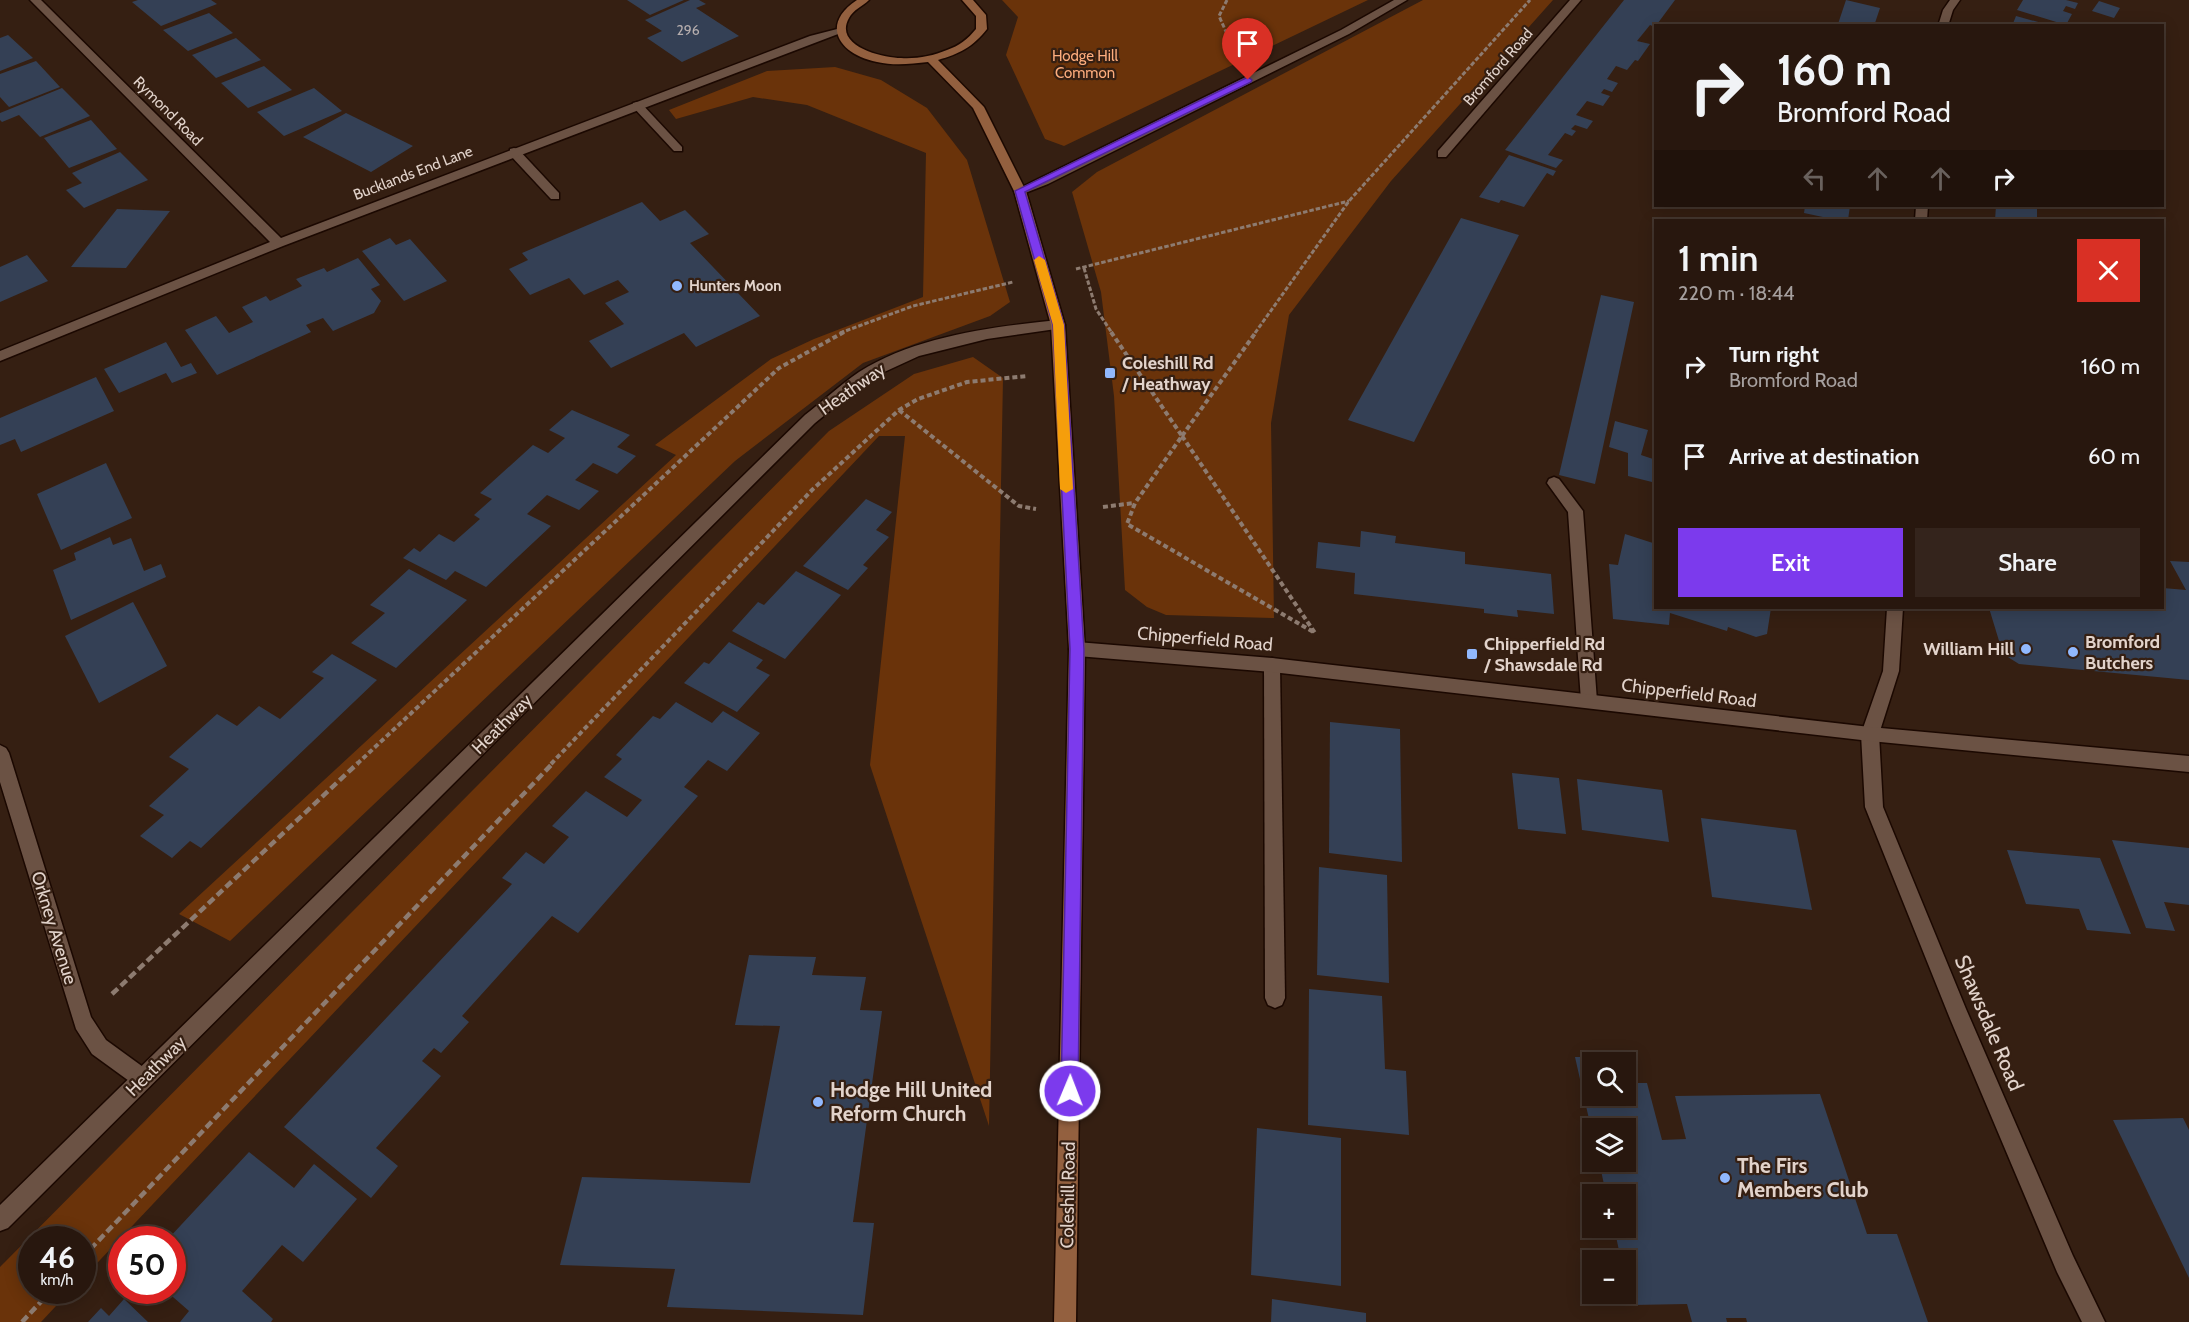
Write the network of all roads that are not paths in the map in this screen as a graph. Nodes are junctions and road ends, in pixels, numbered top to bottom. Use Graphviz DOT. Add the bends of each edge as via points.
graph roads {
  1 [pos="35,0"];
  2 [pos="844,0"];
  3 [pos="967,0"];
  4 [pos="1402,0"];
  5 [pos="1576,0"];
  6 [pos="1955,0"];
  7 [pos="860,2"];
  8 [pos="1944,24"];
  9 [pos="841,31"];
  10 [pos="932,60"];
  11 [pos="637,105"];
  12 [pos="678,149"];
  13 [pos="514,152"];
  14 [pos="1442,154"];
  15 [pos="1020,191"];
  16 [pos="555,196"];
  17 [pos="279,243"];
  18 [pos="1058,325"];
  19 [pos="0,356"];
  20 [pos="1554,483"];
  21 [pos="1895,609"];
  22 [pos="1077,649"];
  23 [pos="1272,665"];
  24 [pos="1589,701"];
  25 [pos="1870,734"];
  26 [pos="0,753"];
  27 [pos="2189,764"];
  28 [pos="1275,998"];
  29 [pos="143,1079"];
  30 [pos="0,1220"];
  31 [pos="1065,1322"];
  32 [pos="2094,1322"];
  1 -- 17 [label="street, Rymond Road"];
  2 -- 7 [label="main road"];
  3 -- 10 [label="main road" via="979,11 978,34 968,45"];
  4 -- 15 [label="street" via="1345,32"];
  5 -- 14 [label="street, Bromford Road"];
  6 -- 8 [label="street"];
  7 -- 9 [label="main road" via="842,22"];
  9 -- 10 [label="main road" via="847,44 862,54 882,60"];
  9 -- 11 [label="street, Bucklands End Lane"];
  10 -- 15 [label="main road, Coleshill Road" via="978,107"];
  11 -- 12 [label="street"];
  11 -- 13 [label="street, Bucklands End Lane"];
  13 -- 16 [label="street"];
  13 -- 17 [label="street, Bucklands End Lane"];
  15 -- 18 [label="main road, Coleshill Road"];
  17 -- 19 [label="street, Bucklands End Lane"];
  18 -- 22 [label="main road, Coleshill Road"];
  18 -- 29 [label="street, Heathway" via="1024,328 899,358 871,372 810,419"];
  20 -- 24 [label="street" via="1575,511"];
  21 -- 25 [label="street" via="1891,672"];
  22 -- 23 [label="street, Chipperfield Road"];
  22 -- 31 [label="main road, Coleshill Road"];
  23 -- 24 [label="street, Chipperfield Road"];
  23 -- 28 [label="street"];
  24 -- 25 [label="street, Chipperfield Road"];
  25 -- 27 [label="street, Chipperfield Road"];
  25 -- 32 [label="street, Shawsdale Road" via="1874,807 1958,1014 2065,1264"];
  26 -- 29 [label="street, Orkney Avenue" via="83,1022 99,1047"];
  29 -- 30 [label="street, Heathway"];
}
